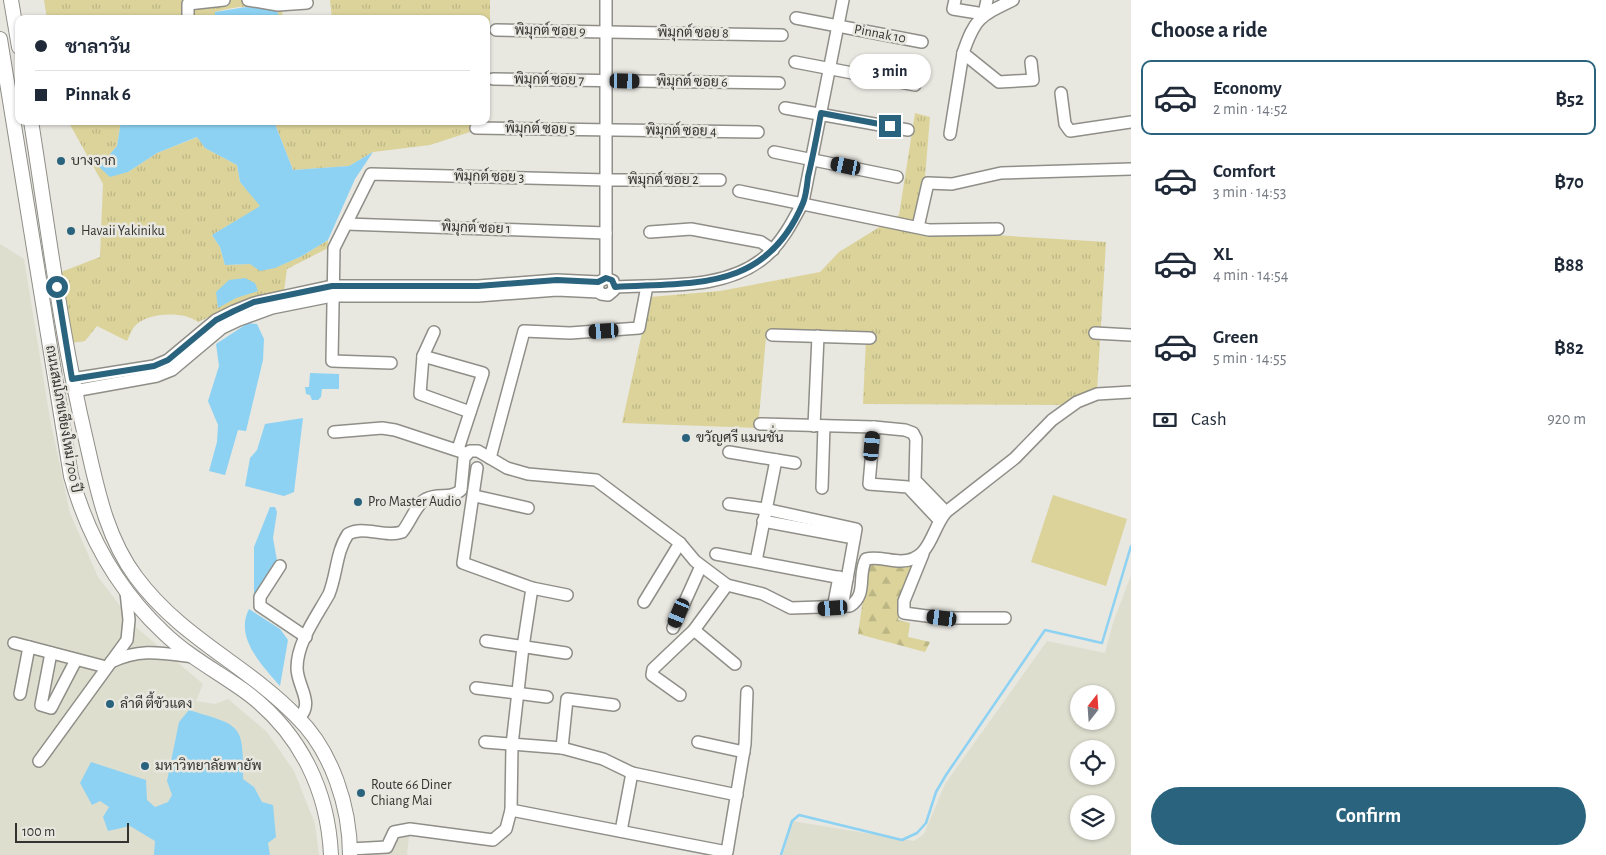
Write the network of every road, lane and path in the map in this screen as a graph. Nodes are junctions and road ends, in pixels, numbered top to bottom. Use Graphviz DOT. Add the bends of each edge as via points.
graph roads {
  1 [pos="11,0"];
  2 [pos="224,0"];
  3 [pos="248,0"];
  4 [pos="606,0"];
  5 [pos="843,0"];
  6 [pos="955,0"];
  7 [pos="987,0"];
  8 [pos="1013,0"];
  9 [pos="307,3"];
  10 [pos="984,14"];
  11 [pos="188,15"];
  12 [pos="796,18"];
  13 [pos="15,24"];
  14 [pos="838,26"];
  15 [pos="496,30"];
  16 [pos="605,32"];
  17 [pos="782,35"];
  18 [pos="0,39"];
  19 [pos="922,42"];
  20 [pos="963,53"];
  21 [pos="795,62"];
  22 [pos="1031,62"];
  23 [pos="830,69"];
  24 [pos="493,79"];
  25 [pos="606,81"];
  26 [pos="779,83"];
  27 [pos="915,86"];
  28 [pos="1061,93"];
  29 [pos="785,108"];
  30 [pos="821,113"];
  31 [pos="1131,122"];
  32 [pos="32,125"];
  33 [pos="476,128"];
  34 [pos="605,130"];
  35 [pos="908,130"];
  36 [pos="758,132"];
  37 [pos="950,134"];
  38 [pos="774,152"];
  39 [pos="812,159"];
  40 [pos="1131,169"];
  41 [pos="897,177"];
  42 [pos="607,180"];
  43 [pos="720,180"];
  44 [pos="739,191"];
  45 [pos="803,202"];
  46 [pos="346,224"];
  47 [pos="918,227"];
  48 [pos="998,229"];
  49 [pos="650,232"];
  50 [pos="606,233"];
  51 [pos="773,250"];
  52 [pos="601,284"];
  53 [pos="647,286"];
  54 [pos="332,291"];
  55 [pos="434,332"];
  56 [pos="1095,333"];
  57 [pos="772,335"];
  58 [pos="1131,335"];
  59 [pos="818,336"];
  60 [pos="870,338"];
  61 [pos="423,356"];
  62 [pos="391,363"];
  63 [pos="73,385"];
  64 [pos="1131,392"];
  65 [pos="470,412"];
  66 [pos="760,424"];
  67 [pos="819,426"];
  68 [pos="874,427"];
  69 [pos="334,432"];
  70 [pos="462,452"];
  71 [pos="729,452"];
  72 [pos="490,458"];
  73 [pos="776,460"];
  74 [pos="795,463"];
  75 [pos="477,468"];
  76 [pos="912,484"];
  77 [pos="822,488"];
  78 [pos="475,496"];
  79 [pos="729,504"];
  80 [pos="528,508"];
  81 [pos="764,515"];
  82 [pos="943,516"];
  83 [pos="680,543"];
  84 [pos="716,554"];
  85 [pos="923,554"];
  86 [pos="756,561"];
  87 [pos="280,566"];
  88 [pos="701,566"];
  89 [pos="843,578"];
  90 [pos="727,585"];
  91 [pos="532,588"];
  92 [pos="126,592"];
  93 [pos="567,595"];
  94 [pos="644,602"];
  95 [pos="838,607"];
  96 [pos="1004,618"];
  97 [pos="672,628"];
  98 [pos="694,630"];
  99 [pos="306,637"];
  100 [pos="486,641"];
  101 [pos="14,643"];
  102 [pos="523,646"];
  103 [pos="29,647"];
  104 [pos="51,653"];
  105 [pos="566,653"];
  106 [pos="194,657"];
  107 [pos="76,660"];
  108 [pos="735,664"];
  109 [pos="108,665"];
  110 [pos="476,688"];
  111 [pos="747,692"];
  112 [pos="20,694"];
  113 [pos="519,694"];
  114 [pos="680,695"];
  115 [pos="547,697"];
  116 [pos="614,705"];
  117 [pos="299,718"];
  118 [pos="485,742"];
  119 [pos="698,742"];
  120 [pos="512,744"];
  121 [pos="562,748"];
  122 [pos="744,752"];
  123 [pos="39,761"];
  124 [pos="632,773"];
  125 [pos="737,795"];
  126 [pos="511,810"];
  127 [pos="621,831"];
  128 [pos="350,852"];
  129 [pos="331,855"];
  1 -- 13 [label="main road"];
  2 -- 11 [label="street" via="188,4"];
  3 -- 9 [label="street" via="278,5"];
  4 -- 16 [label="street"];
  5 -- 14 [label="street"];
  6 -- 10 [label="street" via="953,9"];
  7 -- 10 [label="street"];
  8 -- 10 [label="street"];
  10 -- 20 [label="street" via="971,28"];
  12 -- 14 [label="street, Pinnak 10"];
  14 -- 19 [label="street, Pinnak 10"];
  14 -- 23 [label="street"];
  15 -- 16 [label="street, พิมุกต์ ซอย 9"];
  16 -- 17 [label="street, พิมุกต์ ซอย 8"];
  16 -- 25 [label="street"];
  18 -- 92 [label="main road, ถนนสมโภชเชียงใหม่ 700 ปี" via="71,476 89,532"];
  20 -- 22 [label="street" via="999,82 1032,80"];
  20 -- 37 [label="street"];
  21 -- 23 [label="street"];
  23 -- 27 [label="street"];
  23 -- 30 [label="street"];
  24 -- 25 [label="street, พิมุกต์ ซอย 7"];
  25 -- 26 [label="street, พิมุกต์ ซอย 6"];
  25 -- 34 [label="street"];
  28 -- 31 [label="street" via="1065,124 1070,131"];
  29 -- 30 [label="street"];
  30 -- 35 [label="street"];
  30 -- 39 [label="street"];
  32 -- 63 [label="main road, ถนนสมโภชเชียงใหม่ 700 ปี"];
  33 -- 34 [label="street, พิมุกต์ ซอย 5"];
  34 -- 36 [label="street, พิมุกต์ ซอย 4"];
  34 -- 42 [label="street"];
  38 -- 39 [label="street"];
  39 -- 41 [label="street"];
  39 -- 45 [label="street"];
  40 -- 47 [label="street" via="1001,173 952,184 928,183"];
  42 -- 43 [label="street, พิมุกต์ ซอย 2"];
  42 -- 46 [label="street, พิมุกต์ ซอย 3" via="371,174"];
  42 -- 50 [label="street"];
  44 -- 45 [label="street"];
  45 -- 47 [label="street"];
  45 -- 51 [label="street" via="790,228"];
  46 -- 50 [label="street, พิมุกต์ ซอย 1"];
  46 -- 54 [label="street" via="334,248"];
  47 -- 48 [label="street" via="929,230"];
  49 -- 51 [label="street" via="692,228 761,242"];
  50 -- 52 [label="street"];
  51 -- 53 [label="street" via="751,267 718,280"];
  52 -- 53 [label="street" via="612,280 615,287"];
  52 -- 54 [label="street" via="557,280 512,288"];
  53 -- 72 [label="street" via="639,328 570,333 524,331"];
  54 -- 62 [label="street" via="332,361"];
  54 -- 63 [label="street" via="257,312 154,366"];
  55 -- 61 [label="street"];
  56 -- 58 [label="street"];
  57 -- 59 [label="street"];
  59 -- 60 [label="street"];
  59 -- 67 [label="street"];
  61 -- 65 [label="street" via="420,394"];
  61 -- 65 [label="street" via="483,373"];
  63 -- 117 [label="main road, ถนนสมโภชเชียงใหม่ 700 ปี" via="104,516 135,577 192,635 268,690"];
  64 -- 82 [label="street" via="1097,394 1077,402"];
  65 -- 70 [label="street"];
  66 -- 67 [label="street"];
  67 -- 68 [label="street"];
  67 -- 77 [label="street"];
  68 -- 76 [label="street" via="913,433 916,439"];
  68 -- 76 [label="street" via="869,484"];
  69 -- 70 [label="street" via="395,430"];
  70 -- 72 [label="street" via="474,450"];
  70 -- 99 [label="street" via="461,490 452,496 424,500 402,532 389,535 354,530 348,534 329,594"];
  71 -- 73 [label="street"];
  72 -- 83 [label="street" via="507,468 528,474 596,480"];
  73 -- 74 [label="street"];
  73 -- 81 [label="street"];
  75 -- 78 [label="street"];
  76 -- 82 [label="street"];
  78 -- 80 [label="street"];
  78 -- 91 [label="street" via="463,563"];
  79 -- 81 [label="street"];
  81 -- 86 [label="street"];
  81 -- 89 [label="street" via="855,533"];
  82 -- 85 [label="street"];
  83 -- 88 [label="street"];
  83 -- 94 [label="street"];
  84 -- 86 [label="street"];
  85 -- 95 [label="street" via="903,561 866,559 858,601"];
  85 -- 96 [label="street" via="904,601 904,613 942,618"];
  86 -- 89 [label="street"];
  87 -- 99 [label="street" via="260,597 260,606"];
  88 -- 90 [label="street"];
  88 -- 97 [label="street"];
  89 -- 95 [label="street"];
  90 -- 95 [label="street" via="763,594 792,608"];
  90 -- 98 [label="street"];
  91 -- 93 [label="street"];
  91 -- 102 [label="street"];
  92 -- 106 [label="main road, ถนนสมโภชเชียงใหม่ 700 ปี" via="165,634"];
  92 -- 109 [label="street" via="127,640"];
  98 -- 108 [label="street"];
  98 -- 114 [label="street" via="651,674"];
  99 -- 117 [label="street" via="296,666 307,706"];
  100 -- 102 [label="street"];
  101 -- 103 [label="street"];
  102 -- 105 [label="street"];
  102 -- 113 [label="street"];
  103 -- 104 [label="street"];
  103 -- 112 [label="street"];
  104 -- 107 [label="street"];
  104 -- 107 [label="street" via="41,704 50,708"];
  106 -- 109 [label="street" via="154,651 128,654"];
  106 -- 129 [label="main road, ถนนสมโภชเชียงใหม่ 700 ปี" via="250,696 287,731 304,754 320,789 330,832"];
  107 -- 109 [label="street"];
  109 -- 123 [label="street"];
  110 -- 113 [label="street"];
  111 -- 122 [label="street"];
  113 -- 115 [label="street"];
  113 -- 120 [label="street"];
  116 -- 121 [label="street" via="567,699"];
  117 -- 128 [label="main road, ถนนสมโภชเชียงใหม่ 700 ปี" via="338,782"];
  118 -- 120 [label="street"];
  119 -- 122 [label="street"];
  120 -- 121 [label="street"];
  120 -- 126 [label="street"];
  121 -- 124 [label="street" via="604,759"];
  122 -- 125 [label="street"];
  124 -- 125 [label="street"];
  124 -- 127 [label="street"];
  125 -- 127 [label="street" via="727,852"];
  126 -- 127 [label="street"];
  126 -- 128 [label="street" via="506,830 493,840 410,828 394,832 387,848"];
}
